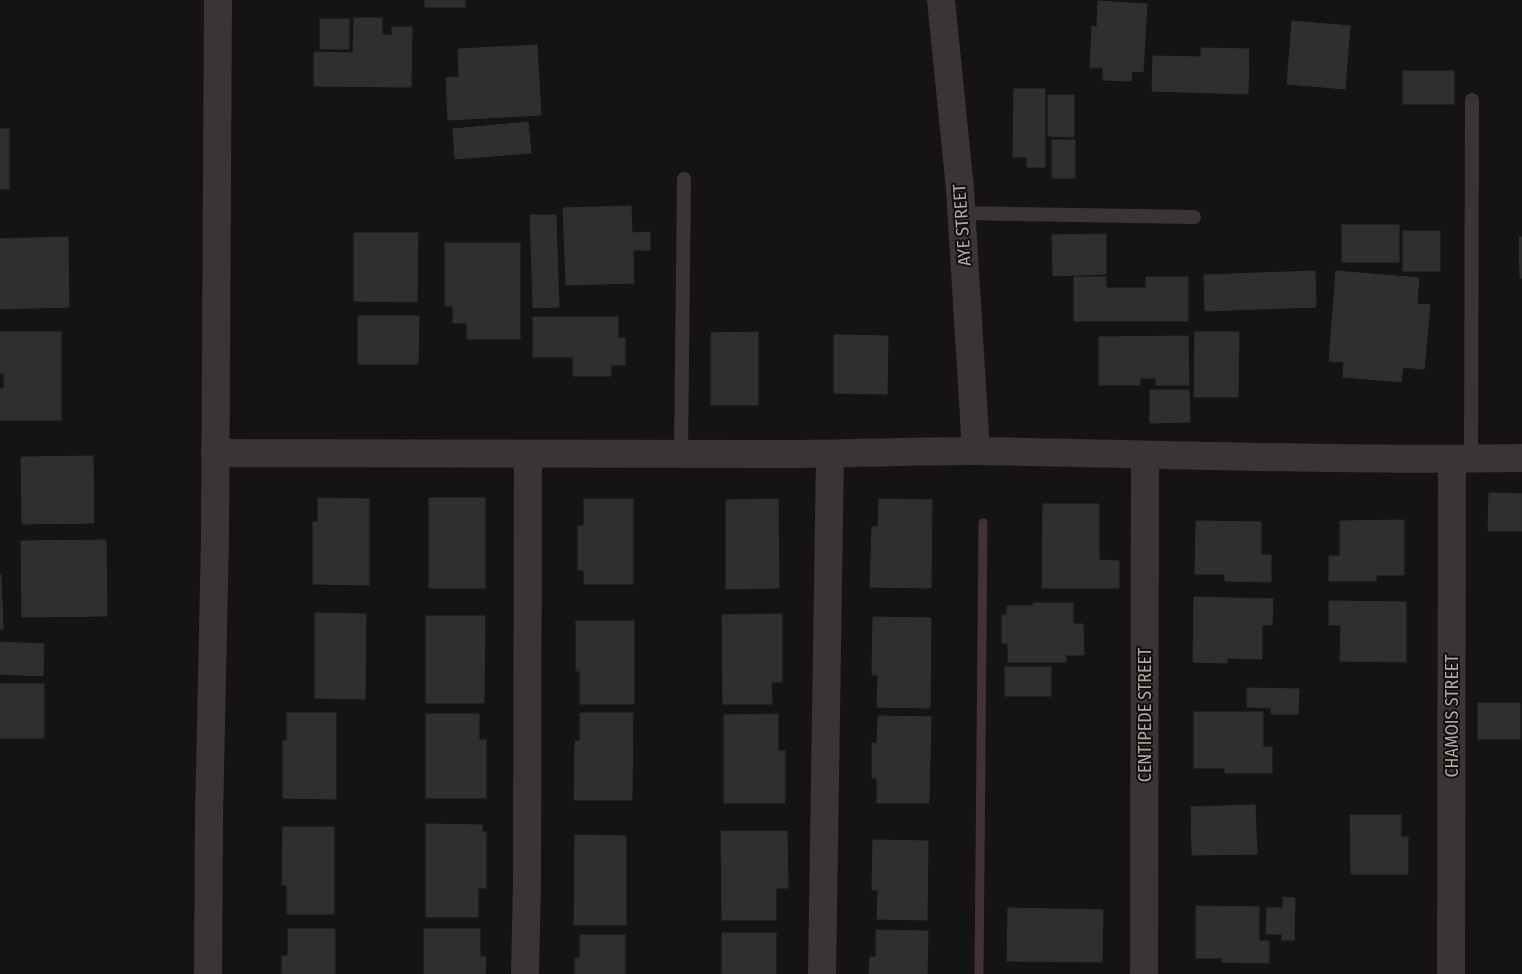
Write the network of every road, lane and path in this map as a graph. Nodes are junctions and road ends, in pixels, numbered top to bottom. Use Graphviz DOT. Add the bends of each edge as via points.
graph roads {
  1 [pos="218,0"];
  2 [pos="941,0"];
  3 [pos="1472,100"];
  4 [pos="684,179"];
  5 [pos="962,213"];
  6 [pos="1194,217"];
  7 [pos="976,451"];
  8 [pos="215,453"];
  9 [pos="830,454"];
  10 [pos="681,455"];
  11 [pos="1145,455"];
  12 [pos="528,456"];
  13 [pos="1522,458"];
  14 [pos="1462,459"];
  15 [pos="208,974"];
  16 [pos="525,974"];
  17 [pos="822,974"];
  18 [pos="1144,974"];
  19 [pos="1451,974"];
  1 -- 8 [label="street"];
  2 -- 5 [label="street, AYE STREET"];
  3 -- 14 [label="lane"];
  4 -- 10 [label="lane"];
  5 -- 6 [label="lane"];
  5 -- 7 [label="street, AYE STREET"];
  7 -- 9 [label="street"];
  7 -- 11 [label="street"];
  8 -- 12 [label="street"];
  8 -- 15 [label="street"];
  9 -- 10 [label="street"];
  9 -- 17 [label="street"];
  10 -- 12 [label="street"];
  11 -- 14 [label="street"];
  11 -- 18 [label="street, CENTIPEDE STREET"];
  12 -- 16 [label="street"];
  13 -- 14 [label="street"];
  14 -- 19 [label="street, CHAMOIS STREET"];
}
